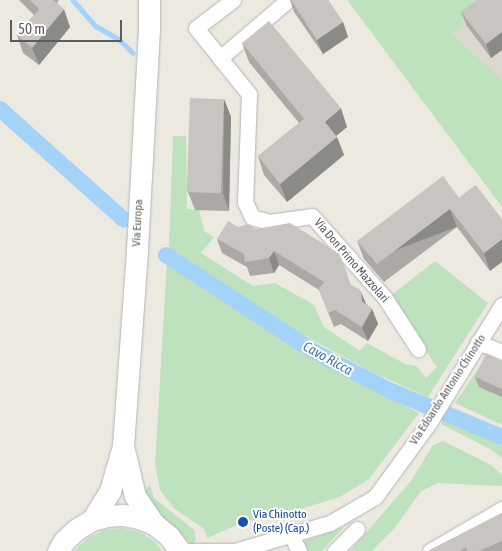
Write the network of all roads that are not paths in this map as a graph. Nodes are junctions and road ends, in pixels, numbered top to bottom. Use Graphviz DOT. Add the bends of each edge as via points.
graph roads {
  1 [pos="149,0"];
  2 [pos="233,0"];
  3 [pos="288,0"];
  4 [pos="220,58"];
  5 [pos="502,305"];
  6 [pos="478,342"];
  7 [pos="418,349"];
  8 [pos="502,352"];
  9 [pos="123,446"];
  10 [pos="502,510"];
  11 [pos="92,520"];
  12 [pos="154,524"];
  13 [pos="357,529"];
  14 [pos="291,534"];
  15 [pos="58,551"];
  16 [pos="180,551"];
  17 [pos="189,551"];
  18 [pos="235,551"];
  19 [pos="299,551"];
  20 [pos="335,551"];
  21 [pos="430,551"];
  1 -- 9 [label="main road, Via Europa" via="137,250"];
  2 -- 4 [label="street" via="196,28"];
  3 -- 4 [label="street"];
  4 -- 7 [label="street, Via Don Primo Mazzolari" via="249,94 245,202 252,217 269,222 312,216 385,298"];
  5 -- 6 [label="street, Via Edoardo Antonio Chinotto"];
  6 -- 8 [label="street"];
  6 -- 14 [label="street, Via Edoardo Antonio Chinotto" via="429,422 374,497 330,523"];
  9 -- 11 [label="main road, Via Europa" via="110,491"];
  9 -- 12 [label="main road, Via Europa" via="135,496"];
  10 -- 21 [label="street"];
  11 -- 12 [label="main road" via="123,515"];
  11 -- 15 [label="main road" via="77,529"];
  12 -- 16 [label="main road"];
  13 -- 20 [label="street"];
  14 -- 18 [label="street, Via Edoardo Antonio Chinotto"];
  14 -- 19 [label="street"];
  17 -- 18 [label="street, Via Edoardo Antonio Chinotto"];
}
